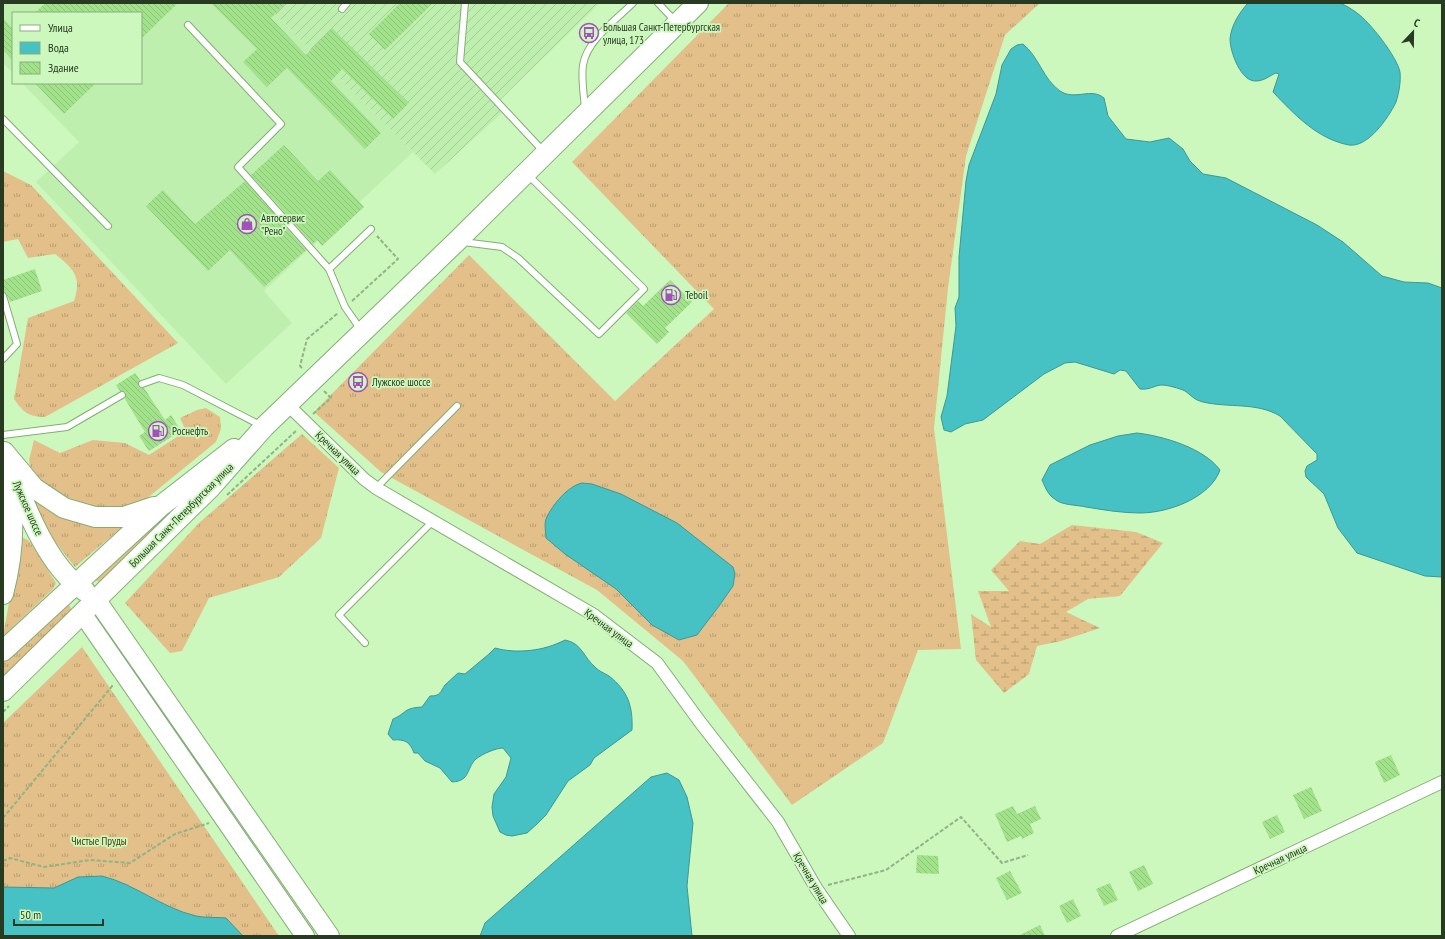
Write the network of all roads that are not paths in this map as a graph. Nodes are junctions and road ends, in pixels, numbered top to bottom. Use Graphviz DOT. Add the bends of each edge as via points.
graph roads {
  1 [pos="347,3"];
  2 [pos="465,3"];
  3 [pos="633,3"];
  4 [pos="658,3"];
  5 [pos="698,3"];
  6 [pos="342,9"];
  7 [pos="677,23"];
  8 [pos="188,25"];
  9 [pos="586,114"];
  10 [pos="3,119"];
  11 [pos="545,154"];
  12 [pos="526,174"];
  13 [pos="108,226"];
  14 [pos="371,229"];
  15 [pos="457,241"];
  16 [pos="329,269"];
  17 [pos="3,296"];
  18 [pos="363,333"];
  19 [pos="3,359"];
  20 [pos="142,384"];
  21 [pos="122,395"];
  22 [pos="288,404"];
  23 [pos="457,406"];
  24 [pos="264,427"];
  25 [pos="3,445"];
  26 [pos="376,488"];
  27 [pos="162,505"];
  28 [pos="433,521"];
  29 [pos="74,584"];
  30 [pos="3,594"];
  31 [pos="96,599"];
  32 [pos="82,613"];
  33 [pos="365,643"];
  34 [pos="3,651"];
  35 [pos="3,691"];
  36 [pos="1442,782"];
  37 [pos="305,936"];
  38 [pos="330,936"];
  39 [pos="849,936"];
  40 [pos="1118,936"];
  1 -- 6 [label="lane"];
  2 -- 11 [label="lane" via="460,62"];
  3 -- 9 [label="lane" via="588,51 583,66"];
  4 -- 7 [label="lane"];
  5 -- 7 [label="main road"];
  7 -- 9 [label="main road"];
  8 -- 16 [label="lane" via="281,124 238,167"];
  9 -- 11 [label="main road"];
  10 -- 13 [label="lane"];
  11 -- 12 [label="main road"];
  12 -- 15 [label="main road"];
  12 -- 15 [label="lane" via="644,289 599,334 518,258 502,247"];
  14 -- 16 [label="lane"];
  15 -- 18 [label="main road"];
  16 -- 18 [label="lane" via="345,307"];
  17 -- 19 [label="lane" via="17,344"];
  18 -- 22 [label="main road"];
  20 -- 24 [label="lane" via="159,378 183,385"];
  21 -- 25 [label="lane" via="67,427"];
  22 -- 24 [label="main road"];
  22 -- 26 [label="street, Кречная улица"];
  23 -- 26 [label="lane"];
  24 -- 27 [label="main road, Большая Санкт-Петербургская улица"];
  24 -- 31 [label="main road, Большая Санкт-Петербургская улица" via="210,488"];
  25 -- 27 [label="main road" via="34,488 64,508 95,517 124,517"];
  25 -- 29 [label="main road, Лужское шоссе" via="35,529"];
  25 -- 30 [label="main road" via="12,504 10,569"];
  26 -- 28 [label="street, Кречная улица"];
  27 -- 29 [label="main road, Большая Санкт-Петербургская улица"];
  28 -- 33 [label="lane" via="339,615"];
  28 -- 39 [label="street, Кречная улица" via="594,615 657,663 778,822 816,888"];
  29 -- 31 [label="main road, Лужское шоссе"];
  29 -- 32 [label="main road, Лужское шоссе"];
  29 -- 34 [label="main road, Большая Санкт-Петербургская улица"];
  31 -- 32 [label="main road, Большая Санкт-Петербургская улица"];
  31 -- 38 [label="main road"];
  32 -- 35 [label="main road, Большая Санкт-Петербургская улица"];
  32 -- 37 [label="main road"];
  36 -- 40 [label="street, Кречная улица"];
}
